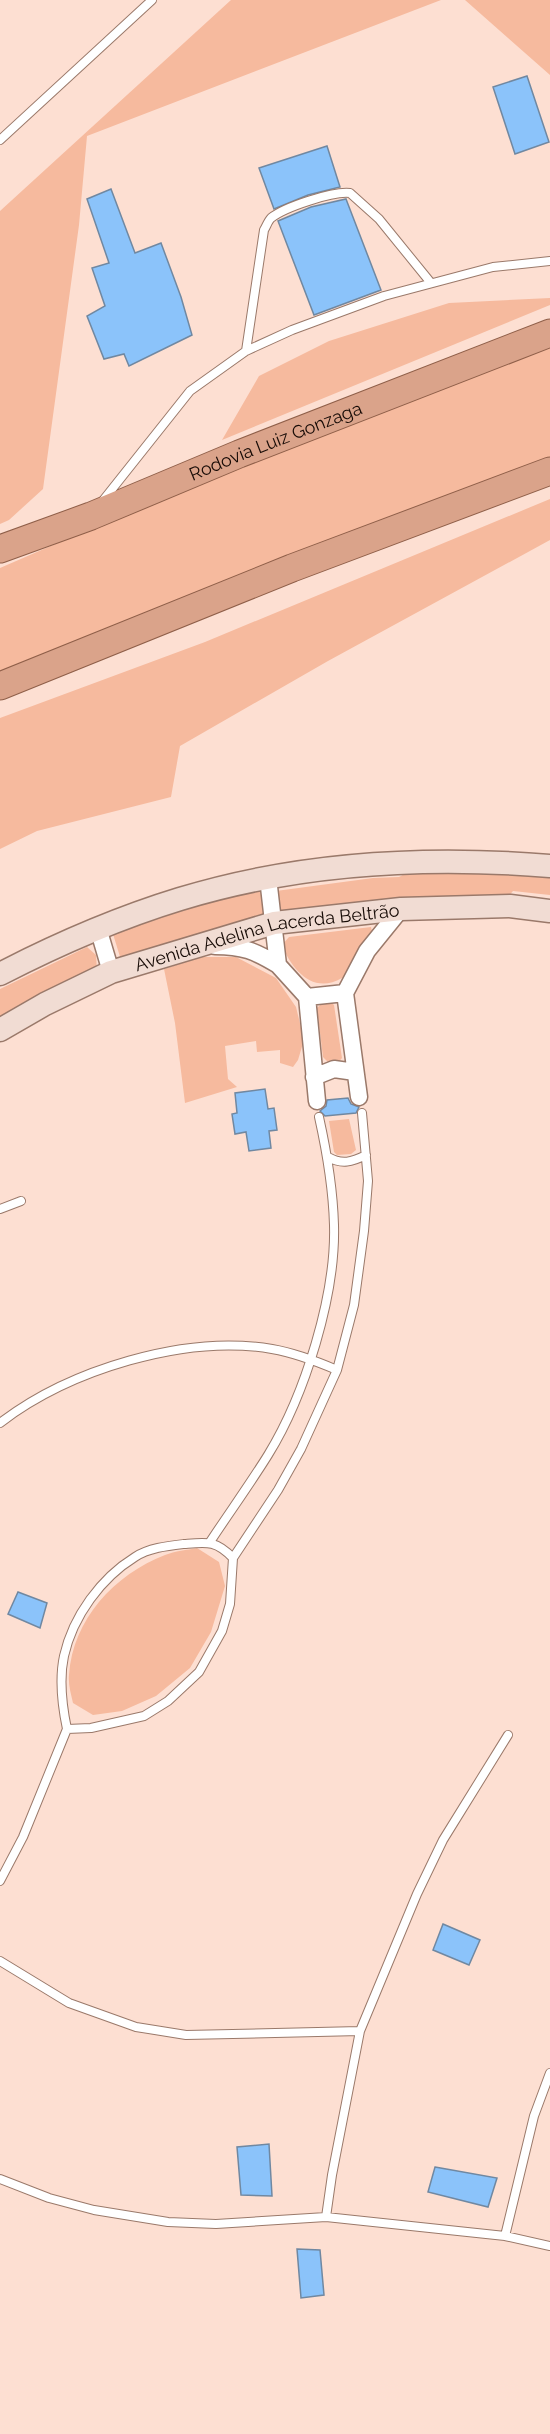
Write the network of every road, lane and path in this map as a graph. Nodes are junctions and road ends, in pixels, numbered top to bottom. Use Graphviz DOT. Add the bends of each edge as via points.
graph roads {
  1 [pos="152,0"];
  2 [pos="0,140"];
  3 [pos="550,261"];
  4 [pos="430,283"];
  5 [pos="550,333"];
  6 [pos="246,351"];
  7 [pos="550,471"];
  8 [pos="91,516"];
  9 [pos="0,549"];
  10 [pos="0,686"];
  11 [pos="550,866"];
  12 [pos="268,878"];
  13 [pos="401,909"];
  14 [pos="550,911"];
  15 [pos="274,923"];
  16 [pos="98,928"];
  17 [pos="196,945"];
  18 [pos="278,965"];
  19 [pos="111,972"];
  20 [pos="0,974"];
  21 [pos="345,993"];
  22 [pos="307,997"];
  23 [pos="0,1030"];
  24 [pos="355,1072"];
  25 [pos="314,1077"];
  26 [pos="360,1105"];
  27 [pos="318,1109"];
  28 [pos="366,1155"];
  29 [pos="328,1157"];
  30 [pos="21,1201"];
  31 [pos="0,1209"];
  32 [pos="310,1359"];
  33 [pos="337,1370"];
  34 [pos="0,1423"];
  35 [pos="210,1542"];
  36 [pos="233,1558"];
  37 [pos="67,1729"];
  38 [pos="508,1735"];
  39 [pos="0,1881"];
  40 [pos="0,1961"];
  41 [pos="360,2031"];
  42 [pos="550,2073"];
  43 [pos="0,2179"];
  44 [pos="326,2217"];
  45 [pos="505,2236"];
  46 [pos="550,2246"];
  1 -- 2 [label="lane"];
  3 -- 4 [label="lane" via="493,267"];
  4 -- 6 [label="lane" via="384,296"];
  4 -- 6 [label="lane" via="379,219 350,193 330,194 301,204 270,218 264,230"];
  5 -- 8 [label="highway, Rodovia Luiz Gonzaga"];
  6 -- 8 [label="lane" via="190,391"];
  7 -- 10 [label="highway" via="292,567"];
  8 -- 9 [label="highway, Rodovia Luiz Gonzaga"];
  11 -- 12 [label="main road" via="400,864"];
  12 -- 15 [label="street"];
  12 -- 16 [label="main road" via="181,898"];
  13 -- 14 [label="main road, Avenida Adelina Lacerda Beltrão" via="510,906"];
  13 -- 15 [label="main road, Avenida Adelina Lacerda Beltrão"];
  13 -- 21 [label="street" via="367,951"];
  15 -- 17 [label="main road, Avenida Adelina Lacerda Beltrão"];
  15 -- 18 [label="street"];
  16 -- 19 [label="street"];
  16 -- 20 [label="main road"];
  17 -- 18 [label="street" via="242,947"];
  17 -- 19 [label="main road, Avenida Adelina Lacerda Beltrão"];
  18 -- 22 [label="street"];
  19 -- 23 [label="main road, Avenida Adelina Lacerda Beltrão"];
  21 -- 22 [label="street"];
  21 -- 24 [label="street"];
  22 -- 25 [label="street"];
  24 -- 25 [label="street" via="334,1069"];
  24 -- 26 [label="street"];
  25 -- 27 [label="street"];
  26 -- 28 [label="lane"];
  27 -- 29 [label="lane"];
  28 -- 29 [label="lane" via="348,1162"];
  28 -- 33 [label="lane" via="368,1181 356,1295"];
  29 -- 32 [label="lane" via="334,1227 330,1275"];
  30 -- 31 [label="lane"];
  32 -- 33 [label="lane"];
  32 -- 34 [label="lane" via="271,1349 233,1347 183,1350 128,1360 43,1393"];
  32 -- 35 [label="lane" via="293,1406 269,1453"];
  33 -- 36 [label="lane" via="301,1449"];
  35 -- 36 [label="lane"];
  35 -- 37 [label="lane" via="162,1546 135,1556 87,1602 64,1656 62,1704"];
  36 -- 37 [label="lane" via="230,1604 222,1631 199,1672 168,1701 144,1716"];
  37 -- 39 [label="lane" via="23,1837"];
  38 -- 41 [label="lane" via="443,1840"];
  40 -- 41 [label="lane" via="69,2002 136,2027 186,2035"];
  41 -- 44 [label="lane"];
  42 -- 45 [label="lane" via="534,2116"];
  43 -- 44 [label="lane" via="94,2210 168,2222"];
  44 -- 45 [label="lane"];
  45 -- 46 [label="lane"];
}
